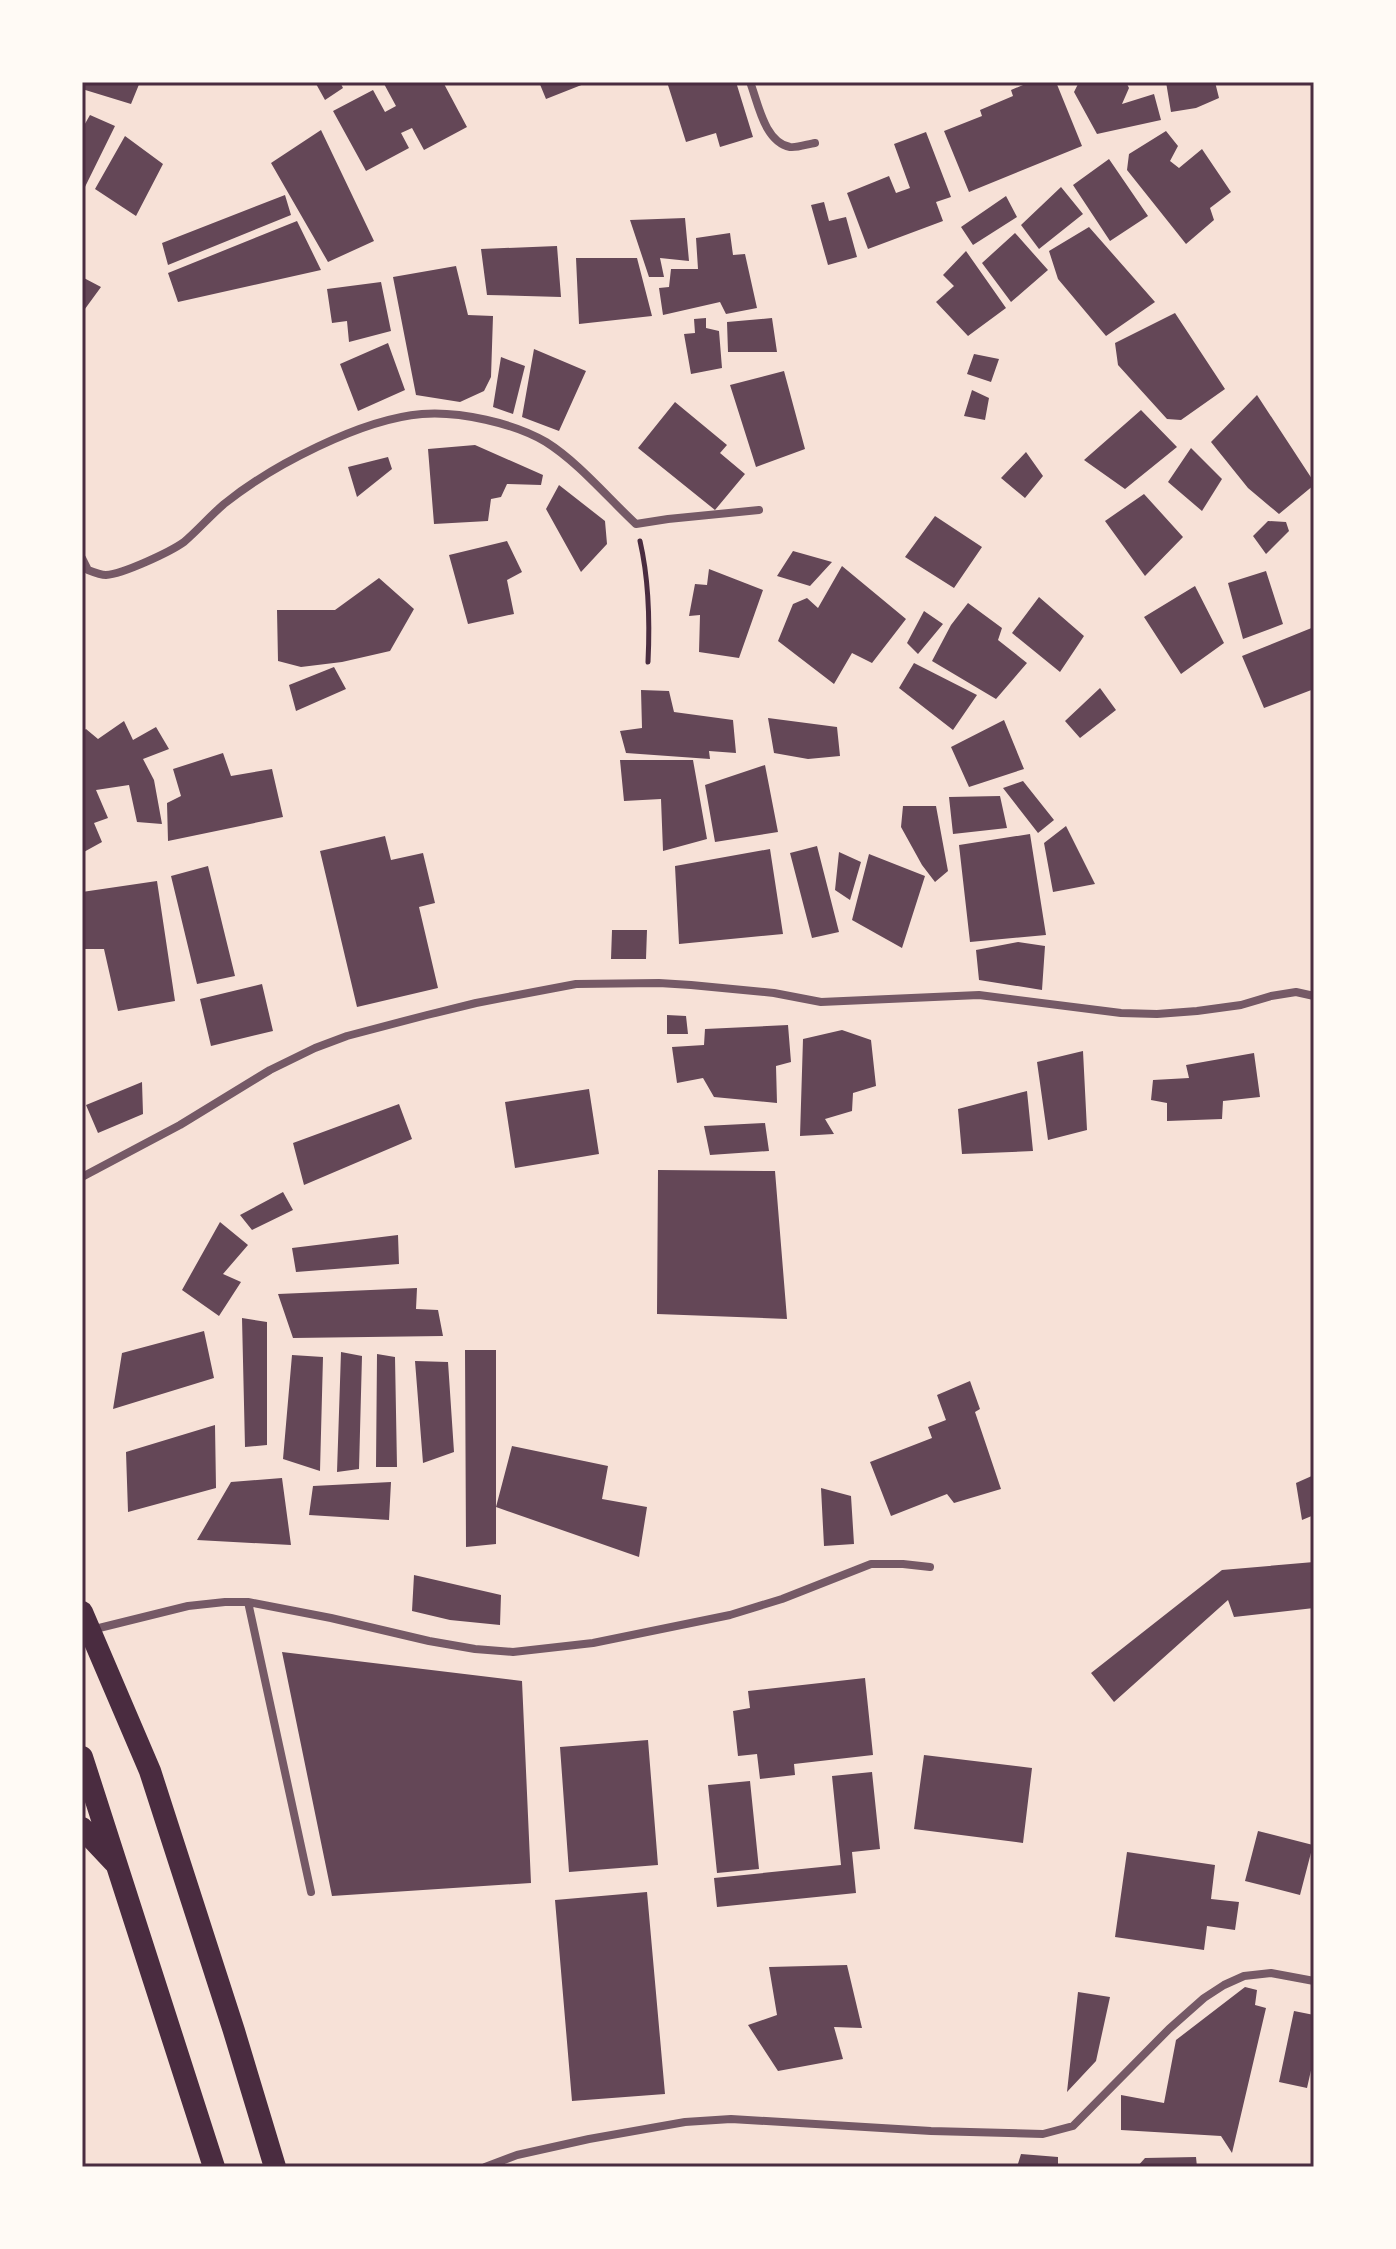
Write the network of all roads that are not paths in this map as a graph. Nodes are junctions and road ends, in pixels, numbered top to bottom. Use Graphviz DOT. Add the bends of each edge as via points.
graph roads {
  1 [pos="750,82"];
  2 [pos="815,143"];
  3 [pos="759,510"];
  4 [pos="82,558"];
  5 [pos="1314,996"];
  6 [pos="82,1177"];
  7 [pos="930,1567"];
  8 [pos="248,1602"];
  9 [pos="87,1621"];
  10 [pos="82,1757"];
  11 [pos="82,1828"];
  12 [pos="119,1867"];
  13 [pos="311,1892"];
  14 [pos="1314,1981"];
  15 [pos="214,2167"];
  16 [pos="275,2167"];
  17 [pos="485,2167"];
  1 -- 2 [label="street" via="778,142 791,147"];
  3 -- 4 [label="street" via="636,524 545,442 484,420 426,413 378,423 272,470 224,504 185,541 150,560 105,575 88,570"];
  5 -- 6 [label="street" via="1296,992 1197,1011 1133,1014 979,995 821,1002 691,985 576,984 427,1015 315,1048"];
  7 -- 8 [label="street" via="871,1564 730,1615 593,1643 513,1652 429,1641"];
  8 -- 9 [label="street"];
  8 -- 13 [label="street"];
  9 -- 16 [label="highway" via="150,1771"];
  10 -- 12 [label="highway"];
  11 -- 12 [label="highway"];
  12 -- 15 [label="highway"];
  14 -- 17 [label="street" via="1271,1973 1224,1985 1169,2029 1073,2126 1043,2134 731,2119 589,2139"];
}
